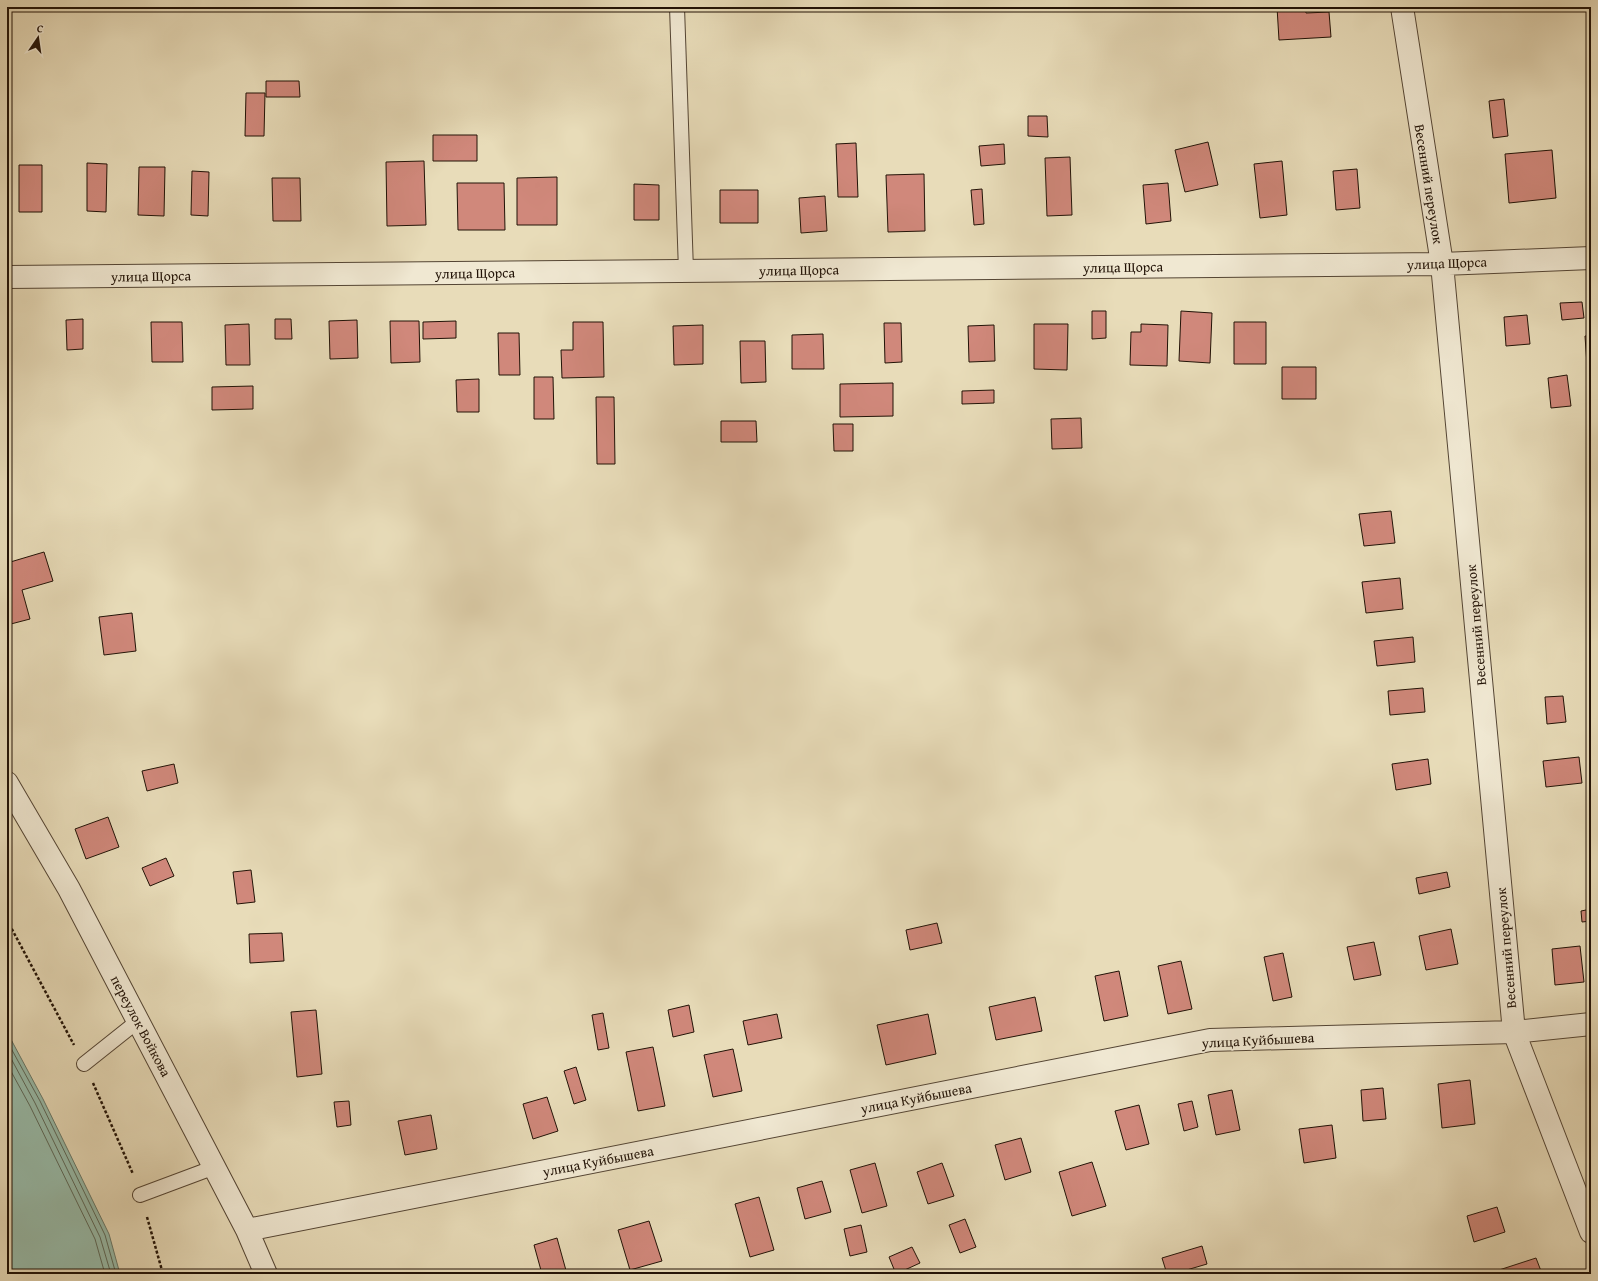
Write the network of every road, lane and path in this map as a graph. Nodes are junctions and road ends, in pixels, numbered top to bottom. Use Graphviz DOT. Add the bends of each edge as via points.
graph roads {
  1 [pos="677,7"];
  2 [pos="1402,7"];
  3 [pos="1591,258"];
  4 [pos="1442,264"];
  5 [pos="686,271"];
  6 [pos="7,277"];
  7 [pos="7,783"];
  8 [pos="7,920"];
  9 [pos="138,1021"];
  10 [pos="1591,1024"];
  11 [pos="1514,1032"];
  12 [pos="84,1064"];
  13 [pos="215,1167"];
  14 [pos="140,1195"];
  15 [pos="247,1230"];
  16 [pos="1591,1232"];
  17 [pos="163,1274"];
  18 [pos="266,1274"];
  1 -- 5 [label="lane"];
  2 -- 4 [label="street, Весенний переулок"];
  3 -- 4 [label="street, улица Щорса"];
  4 -- 5 [label="street, улица Щорса"];
  4 -- 11 [label="street, Весенний переулок"];
  5 -- 6 [label="street, улица Щорса"];
  7 -- 9 [label="street, переулок Войкова" via="69,890"];
  8 -- 12 [label="path"];
  9 -- 12 [label="lane"];
  9 -- 13 [label="street, переулок Войкова"];
  10 -- 11 [label="street, улица Куйбышева"];
  11 -- 15 [label="street, улица Куйбышева" via="1210,1040"];
  11 -- 16 [label="street, Весенний переулок"];
  12 -- 14 [label="path"];
  13 -- 14 [label="lane"];
  13 -- 15 [label="street, переулок Войкова"];
  14 -- 17 [label="path"];
  15 -- 18 [label="street, переулок Войкова"];
}
